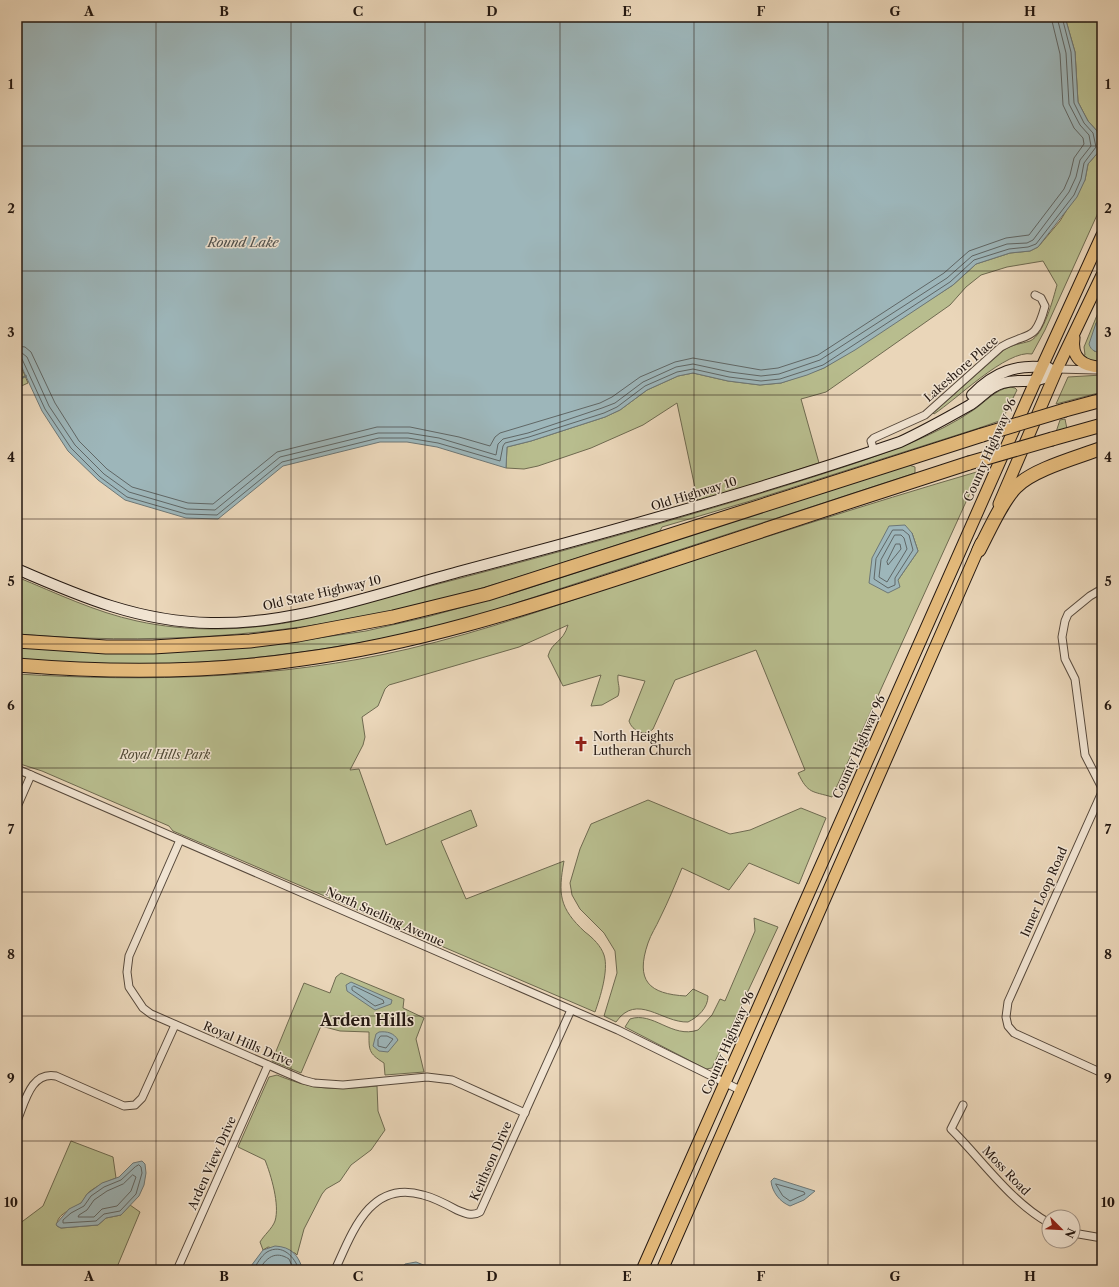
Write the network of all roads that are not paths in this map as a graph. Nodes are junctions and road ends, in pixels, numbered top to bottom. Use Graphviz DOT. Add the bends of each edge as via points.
graph roads {
  1 [pos="1102,235"];
  2 [pos="1102,275"];
  3 [pos="1035,294"];
  4 [pos="1078,326"];
  5 [pos="1042,367"];
  6 [pos="1102,368"];
  7 [pos="1057,369"];
  8 [pos="1035,382"];
  9 [pos="1102,400"];
  10 [pos="961,409"];
  11 [pos="1102,425"];
  12 [pos="1102,448"];
  13 [pos="874,451"];
  14 [pos="979,550"];
  15 [pos="17,569"];
  16 [pos="425,581"];
  17 [pos="1102,589"];
  18 [pos="17,641"];
  19 [pos="17,665"];
  20 [pos="17,769"];
  21 [pos="31,775"];
  22 [pos="1102,788"];
  23 [pos="1102,792"];
  24 [pos="17,807"];
  25 [pos="180,840"];
  26 [pos="571,1010"];
  27 [pos="175,1025"];
  28 [pos="268,1065"];
  29 [pos="1102,1073"];
  30 [pos="725,1084"];
  31 [pos="742,1091"];
  32 [pos="963,1105"];
  33 [pos="525,1113"];
  34 [pos="17,1121"];
  35 [pos="1041,1218"];
  36 [pos="1081,1234"];
  37 [pos="1102,1238"];
  38 [pos="177,1270"];
  39 [pos="335,1270"];
  40 [pos="642,1270"];
  41 [pos="662,1270"];
  1 -- 5 [label="main road, County Highway 96"];
  2 -- 4 [label="main road"];
  3 -- 13 [label="street, Lakeshore Place" via="1041,298 1045,306 1035,332 1001,347 924,415 874,438 871,441"];
  4 -- 6 [label="main road" via="1074,340 1077,360"];
  4 -- 7 [label="main road"];
  5 -- 7 [label="street, Old Highway 10"];
  5 -- 8 [label="main road, County Highway 96"];
  5 -- 10 [label="street, Old Highway 10" via="1019,367 999,374 977,390"];
  6 -- 7 [label="street" via="1084,371"];
  7 -- 8 [label="street" via="1046,378"];
  7 -- 14 [label="main road"];
  8 -- 10 [label="street, Old Highway 10" via="1002,383"];
  8 -- 30 [label="main road, County Highway 96"];
  9 -- 18 [label="highway, bridge" via="982,435 487,594 393,617 298,635 243,642 106,647"];
  10 -- 13 [label="street, Old Highway 10" via="926,430"];
  11 -- 19 [label="highway, bridge" via="969,464 544,602 395,642 304,659 218,669 128,671"];
  12 -- 14 [label="highway" via="1034,474 1017,485"];
  13 -- 16 [label="street, Old Highway 10" via="672,515"];
  14 -- 31 [label="main road"];
  15 -- 16 [label="street, Old State Highway 10" via="97,603 130,613 179,621 213,623 255,622 281,618"];
  17 -- 22 [label="street" via="1068,614 1062,637 1065,659 1075,679 1085,755"];
  20 -- 21 [label="street, North Snelling Avenue"];
  21 -- 24 [label="street"];
  21 -- 25 [label="street, North Snelling Avenue"];
  23 -- 29 [label="street, Inner Loop Road" via="1008,1002 1006,1017 1008,1026 1014,1033"];
  25 -- 26 [label="street, North Snelling Avenue"];
  25 -- 27 [label="street, Royal Hills Drive" via="132,948 127,972 129,987 143,1008"];
  26 -- 30 [label="street, North Snelling Avenue" via="642,1041"];
  26 -- 33 [label="street, Keithson Drive"];
  27 -- 28 [label="street, Royal Hills Drive"];
  27 -- 34 [label="street" via="142,1098 135,1105 124,1106 56,1076 44,1075 35,1081"];
  28 -- 33 [label="street, Royal Hills Drive" via="303,1080 331,1085 427,1077 452,1080"];
  28 -- 38 [label="street, Arden View Drive"];
  30 -- 31 [label="street, North Snelling Avenue"];
  30 -- 40 [label="main road, County Highway 96"];
  31 -- 41 [label="main road"];
  32 -- 35 [label="street, Moss Road" via="951,1129 1014,1196"];
  33 -- 39 [label="street, Keithson Drive" via="480,1212 466,1214 430,1197 415,1193 385,1197 362,1215"];
  36 -- 37 [label="street"];
}
